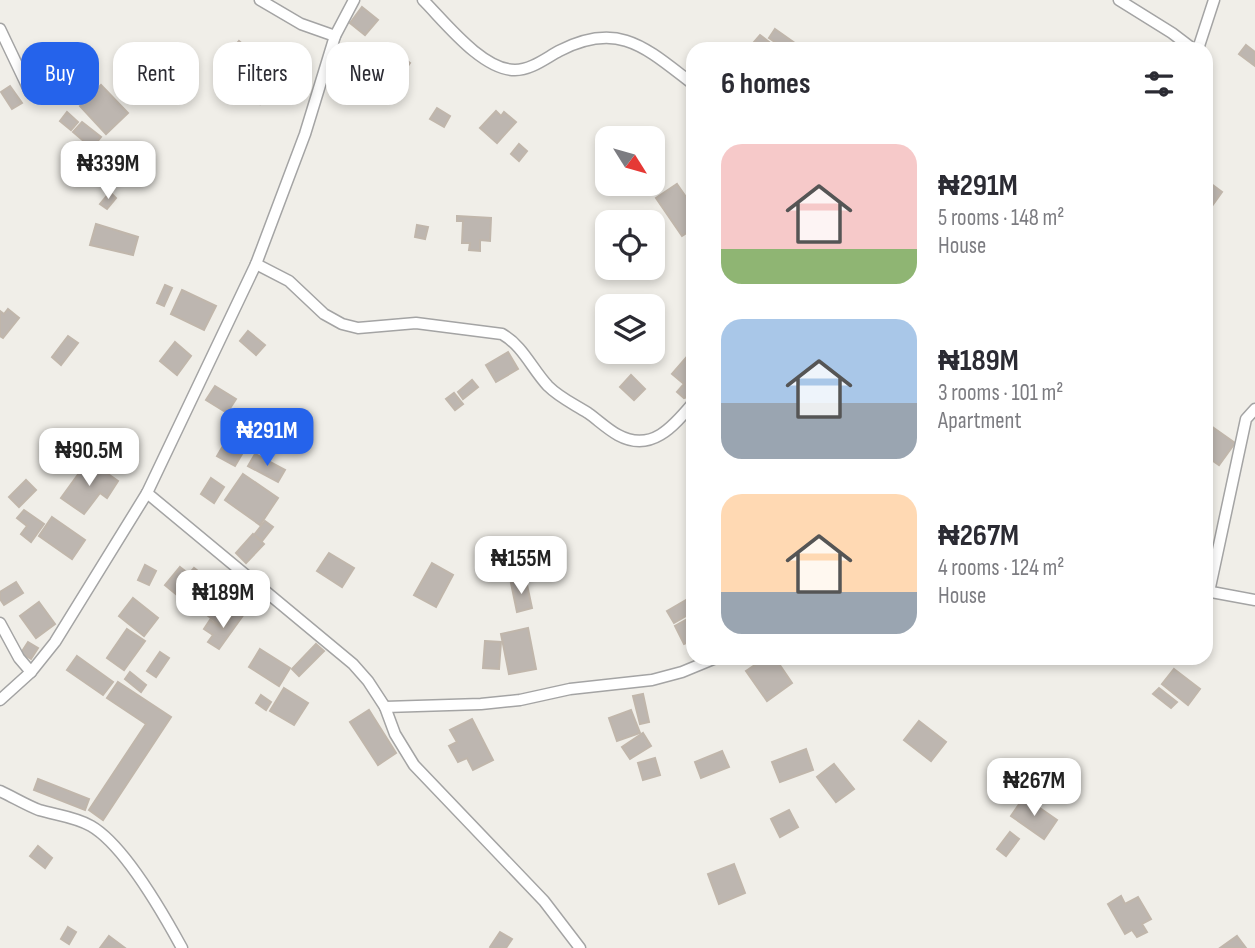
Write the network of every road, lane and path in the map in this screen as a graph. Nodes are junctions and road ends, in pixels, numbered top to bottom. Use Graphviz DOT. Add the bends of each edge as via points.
graph roads {
  1 [pos="260,0"];
  2 [pos="354,0"];
  3 [pos="423,0"];
  4 [pos="1119,0"];
  5 [pos="1214,0"];
  6 [pos="0,29"];
  7 [pos="335,37"];
  8 [pos="1184,42"];
  9 [pos="1200,42"];
  10 [pos="21,73"];
  11 [pos="686,79"];
  12 [pos="256,264"];
  13 [pos="1255,409"];
  14 [pos="686,411"];
  15 [pos="147,493"];
  16 [pos="1213,565"];
  17 [pos="1213,592"];
  18 [pos="1255,600"];
  19 [pos="0,623"];
  20 [pos="19,658"];
  21 [pos="699,665"];
  22 [pos="31,672"];
  23 [pos="16,685"];
  24 [pos="0,699"];
  25 [pos="385,708"];
  26 [pos="0,790"];
  27 [pos="182,948"];
  28 [pos="580,948"];
  1 -- 7 [label="street"];
  2 -- 7 [label="street"];
  3 -- 11 [label="street" via="478,55 500,66 527,67 598,37 637,44"];
  4 -- 8 [label="street"];
  5 -- 9 [label="street"];
  6 -- 10 [label="street"];
  7 -- 12 [label="street" via="305,134"];
  12 -- 14 [label="street" via="289,281 324,314 342,324 358,328 416,323 502,334 559,397 630,440 657,438"];
  12 -- 15 [label="street"];
  13 -- 16 [label="street" via="1246,419"];
  15 -- 22 [label="street" via="55,642"];
  15 -- 25 [label="street" via="353,664"];
  17 -- 18 [label="street"];
  19 -- 20 [label="street"];
  20 -- 22 [label="street"];
  20 -- 23 [label="street"];
  21 -- 25 [label="street" via="652,680 520,700"];
  22 -- 23 [label="street"];
  23 -- 24 [label="street"];
  25 -- 28 [label="street" via="414,765 544,901"];
  26 -- 27 [label="street" via="99,832 125,860"];
}
